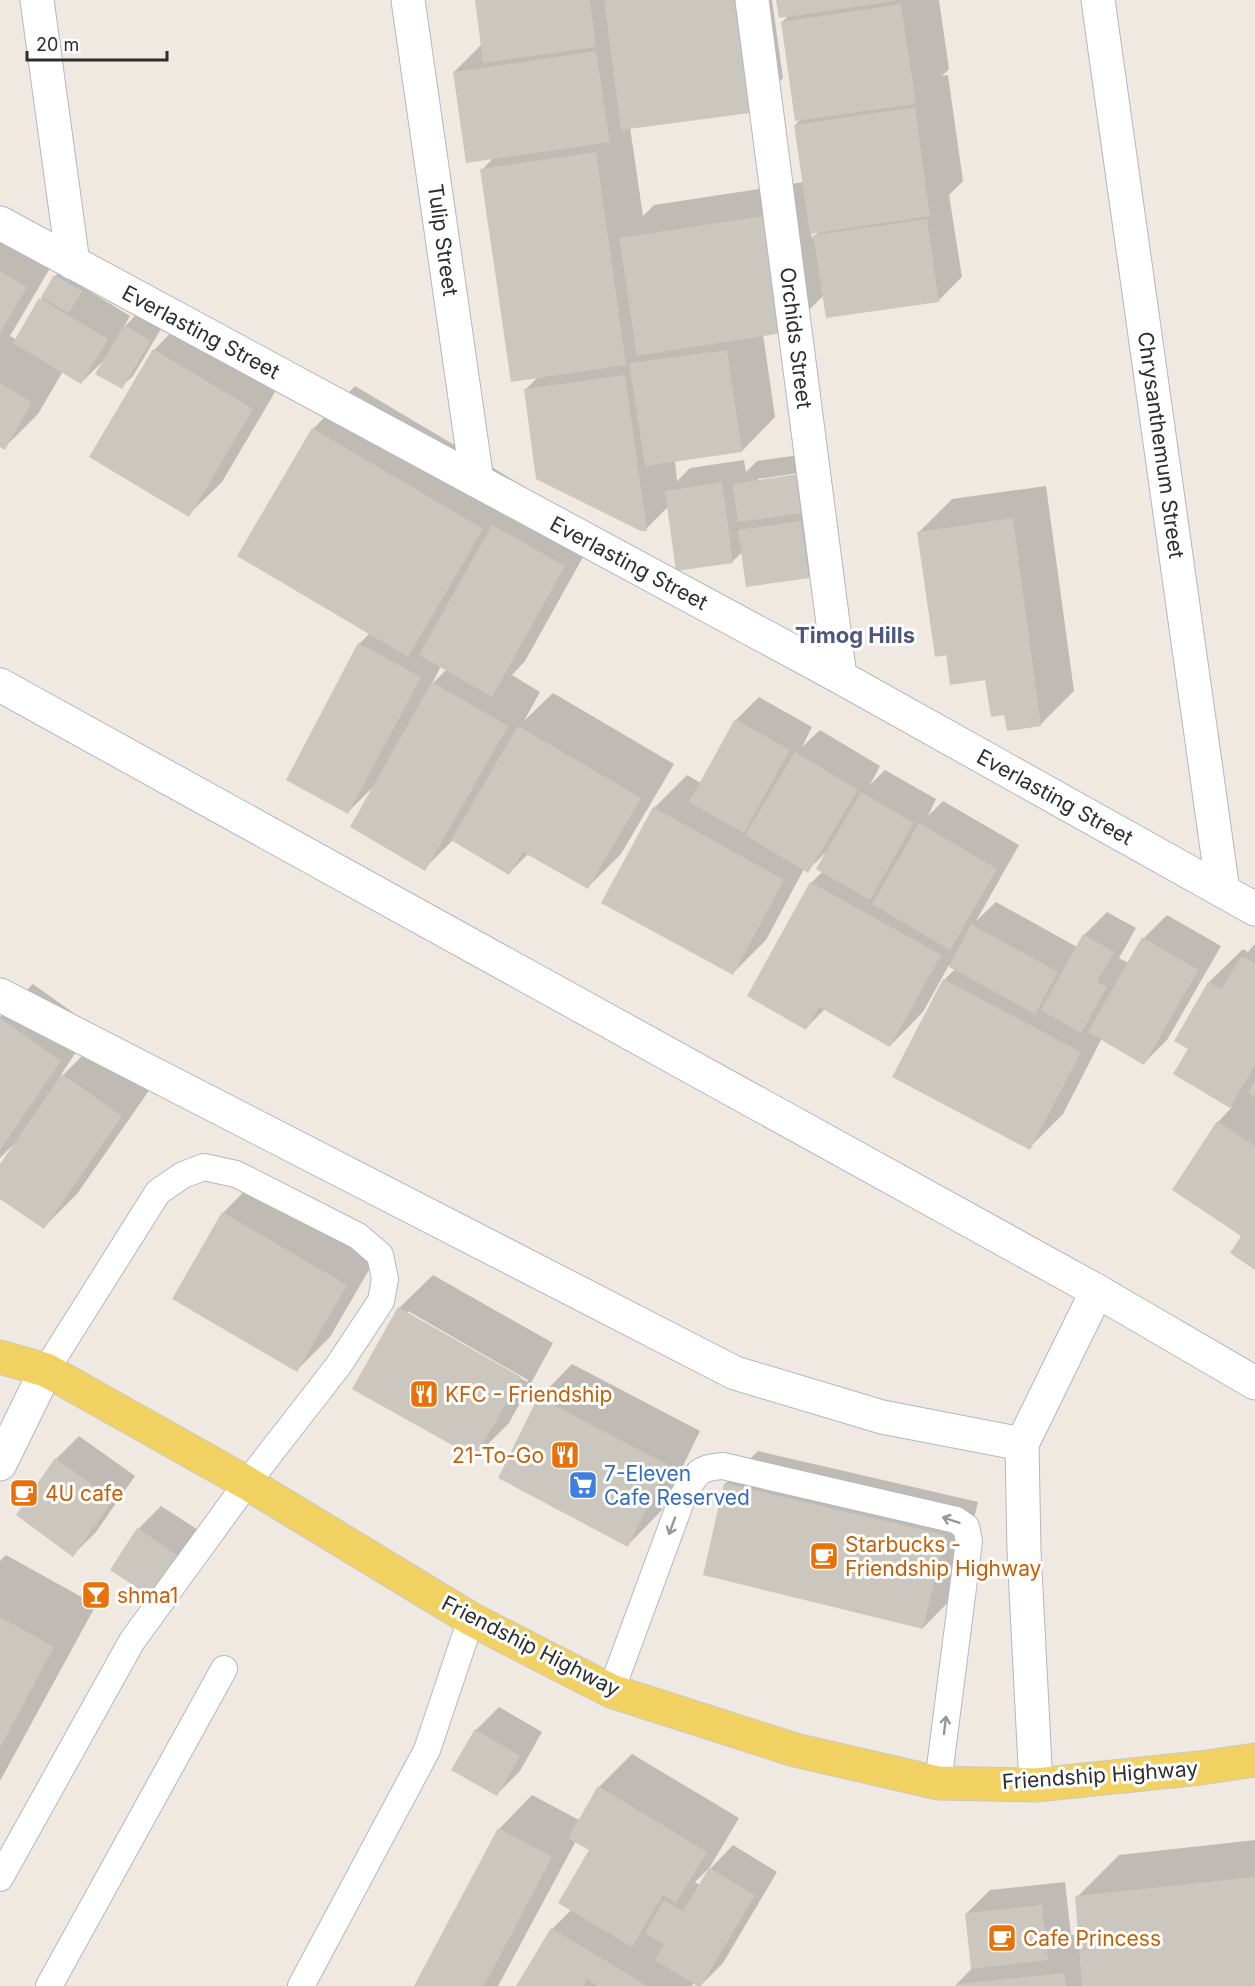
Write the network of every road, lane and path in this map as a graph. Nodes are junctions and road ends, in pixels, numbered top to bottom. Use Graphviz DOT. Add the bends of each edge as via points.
graph roads {
  1 [pos="37,0"];
  2 [pos="408,0"];
  3 [pos="752,0"];
  4 [pos="1098,0"];
  5 [pos="0,223"];
  6 [pos="74,263"];
  7 [pos="477,481"];
  8 [pos="840,677"];
  9 [pos="0,685"];
  10 [pos="1223,891"];
  11 [pos="1255,909"];
  12 [pos="0,995"];
  13 [pos="1097,1291"];
  14 [pos="0,1357"];
  15 [pos="46,1370"];
  16 [pos="1255,1383"];
  17 [pos="1022,1444"];
  18 [pos="0,1464"];
  19 [pos="246,1483"];
  20 [pos="471,1619"];
  21 [pos="224,1669"];
  22 [pos="611,1691"];
  23 [pos="1255,1760"];
  24 [pos="938,1783"];
  25 [pos="1036,1785"];
  26 [pos="0,1878"];
  27 [pos="49,1986"];
  28 [pos="301,1986"];
  1 -- 6 [label="street"];
  2 -- 7 [label="street, Tulip Street"];
  3 -- 8 [label="street, Orchids Street"];
  4 -- 10 [label="street, Chrysanthemum Street"];
  5 -- 6 [label="street, Everlasting Street"];
  6 -- 7 [label="street, Everlasting Street"];
  7 -- 8 [label="street, Everlasting Street"];
  8 -- 10 [label="street, Everlasting Street"];
  9 -- 13 [label="street"];
  10 -- 11 [label="street, Everlasting Street"];
  12 -- 17 [label="street" via="735,1373 882,1417"];
  13 -- 16 [label="street"];
  13 -- 17 [label="street"];
  14 -- 15 [label="main road, Friendship Highway"];
  15 -- 18 [label="street"];
  15 -- 19 [label="main road, Friendship Highway"];
  15 -- 19 [label="lane" via="158,1192 183,1175 204,1167 236,1174 358,1236 380,1255 385,1279 381,1301 338,1366"];
  17 -- 25 [label="street"];
  19 -- 20 [label="main road, Friendship Highway"];
  19 -- 26 [label="lane" via="132,1641"];
  20 -- 22 [label="main road, Friendship Highway"];
  20 -- 28 [label="lane" via="427,1750"];
  21 -- 27 [label="lane"];
  22 -- 24 [label="main road, Friendship Highway" via="795,1750"];
  24 -- 22 [label="lane, one-way" via="969,1541 966,1527 956,1520 723,1466 707,1467 694,1477 683,1496"];
  23 -- 25 [label="main road, Friendship Highway"];
  24 -- 25 [label="main road, Friendship Highway"];
}
